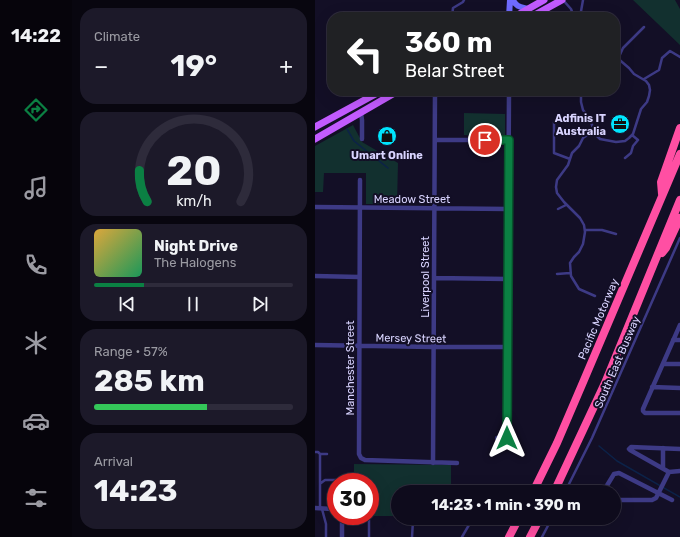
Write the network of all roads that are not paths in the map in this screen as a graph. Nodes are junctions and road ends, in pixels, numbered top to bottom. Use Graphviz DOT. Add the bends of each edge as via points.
graph roads {
  1 [pos="464,0"];
  2 [pos="510,0"];
  3 [pos="513,0"];
  4 [pos="544,0"];
  5 [pos="563,0"];
  6 [pos="583,0"];
  7 [pos="528,9"];
  8 [pos="453,12"];
  9 [pos="509,12"];
  10 [pos="523,12"];
  11 [pos="540,12"];
  12 [pos="572,12"];
  13 [pos="581,12"];
  14 [pos="644,27"];
  15 [pos="620,55"];
  16 [pos="680,57"];
  17 [pos="620,61"];
  18 [pos="643,79"];
  19 [pos="372,96"];
  20 [pos="390,96"];
  21 [pos="435,96"];
  22 [pos="509,96"];
  23 [pos="581,96"];
  24 [pos="361,113"];
  25 [pos="554,122"];
  26 [pos="315,127"];
  27 [pos="680,128"];
  28 [pos="593,131"];
  29 [pos="632,135"];
  30 [pos="315,139"];
  31 [pos="362,139"];
  32 [pos="435,140"];
  33 [pos="509,140"];
  34 [pos="680,154"];
  35 [pos="625,158"];
  36 [pos="570,159"];
  37 [pos="360,180"];
  38 [pos="662,197"];
  39 [pos="680,200"];
  40 [pos="566,204"];
  41 [pos="315,207"];
  42 [pos="359,208"];
  43 [pos="434,208"];
  44 [pos="508,209"];
  45 [pos="558,210"];
  46 [pos="680,218"];
  47 [pos="585,230"];
  48 [pos="615,234"];
  49 [pos="680,238"];
  50 [pos="655,261"];
  51 [pos="570,273"];
  52 [pos="557,274"];
  53 [pos="315,276"];
  54 [pos="359,277"];
  55 [pos="434,278"];
  56 [pos="507,279"];
  57 [pos="595,296"];
  58 [pos="680,325"];
  59 [pos="673,340"];
  60 [pos="680,340"];
  61 [pos="315,345"];
  62 [pos="359,346"];
  63 [pos="433,347"];
  64 [pos="507,347"];
  65 [pos="663,364"];
  66 [pos="680,364"];
  67 [pos="652,387"];
  68 [pos="680,388"];
  69 [pos="680,413"];
  70 [pos="497,438"];
  71 [pos="507,438"];
  72 [pos="515,438"];
  73 [pos="663,448"];
  74 [pos="680,448"];
  75 [pos="315,452"];
  76 [pos="320,454"];
  77 [pos="327,454"];
  78 [pos="433,463"];
  79 [pos="457,463"];
  80 [pos="663,468"];
  81 [pos="680,471"];
  82 [pos="669,472"];
  83 [pos="327,480"];
  84 [pos="320,483"];
  85 [pos="536,485"];
  86 [pos="556,485"];
  87 [pos="568,485"];
  88 [pos="608,485"];
  89 [pos="659,491"];
  90 [pos="621,500"];
  91 [pos="672,500"];
  92 [pos="319,508"];
  93 [pos="342,525"];
  94 [pos="369,525"];
  95 [pos="413,525"];
  96 [pos="469,525"];
  97 [pos="515,525"];
  98 [pos="536,525"];
  99 [pos="548,525"];
  100 [pos="326,537"];
  101 [pos="342,537"];
  102 [pos="369,537"];
  103 [pos="412,537"];
  104 [pos="462,537"];
  105 [pos="509,537"];
  106 [pos="530,537"];
  107 [pos="542,537"];
  1 -- 8 [label="lane" via="453,8"];
  2 -- 9 [label="street"];
  3 -- 7 [label="street" via="517,6"];
  4 -- 7 [label="main road"];
  5 -- 11 [label="main road"];
  5 -- 12 [label="lane"];
  6 -- 13 [label="lane"];
  7 -- 10 [label="main road"];
  14 -- 15 [label="lane" via="623,48"];
  16 -- 18 [label="lane" via="670,52 662,58 659,70"];
  17 -- 18 [label="lane"];
  18 -- 29 [label="lane" via="649,85 649,96 641,109"];
  19 -- 26 [label="main road"];
  20 -- 24 [label="main road"];
  21 -- 32 [label="street, Liverpool Street"];
  22 -- 33 [label="street"];
  23 -- 28 [label="lane" via="583,110 590,119"];
  24 -- 30 [label="main road"];
  24 -- 31 [label="street"];
  25 -- 36 [label="lane" via="554,153"];
  27 -- 38 [label="highway" via="661,182"];
  28 -- 29 [label="lane" via="600,139 616,142 625,141"];
  28 -- 36 [label="lane" via="583,138"];
  29 -- 35 [label="lane" via="638,140"];
  32 -- 33 [label="street"];
  32 -- 43 [label="street, Liverpool Street"];
  33 -- 44 [label="street"];
  34 -- 38 [label="highway, Pacific Motorway"];
  36 -- 40 [label="lane" via="557,180 556,187 557,193"];
  37 -- 42 [label="street, Manchester Street"];
  38 -- 85 [label="highway, Pacific Motorway" via="557,443"];
  39 -- 50 [label="highway"];
  40 -- 45 [label="lane"];
  40 -- 47 [label="lane" via="580,218"];
  41 -- 42 [label="street, Meadow Street"];
  42 -- 43 [label="street, Meadow Street"];
  42 -- 54 [label="street, Manchester Street"];
  43 -- 44 [label="street, Meadow Street"];
  43 -- 55 [label="street, Liverpool Street"];
  44 -- 56 [label="street"];
  46 -- 50 [label="highway" via="666,248"];
  47 -- 48 [label="lane" via="603,230"];
  47 -- 51 [label="lane" via="583,244 570,263"];
  49 -- 87 [label="lane, South East Busway" via="602,416"];
  50 -- 86 [label="highway" via="605,383"];
  51 -- 52 [label="lane"];
  51 -- 57 [label="lane" via="579,289"];
  53 -- 54 [label="street"];
  54 -- 62 [label="street, Manchester Street"];
  55 -- 56 [label="street"];
  55 -- 63 [label="street, Liverpool Street"];
  56 -- 64 [label="street"];
  58 -- 59 [label="street"];
  59 -- 60 [label="street"];
  59 -- 65 [label="street"];
  61 -- 62 [label="street, Mersey Street"];
  62 -- 63 [label="street, Mersey Street"];
  62 -- 78 [label="street, Manchester Street" via="361,458"];
  63 -- 64 [label="street, Mersey Street"];
  63 -- 78 [label="street, Liverpool Street"];
  64 -- 71 [label="street"];
  65 -- 66 [label="street"];
  65 -- 67 [label="street"];
  67 -- 68 [label="street"];
  67 -- 69 [label="street" via="644,412"];
  70 -- 71 [label="street"];
  71 -- 72 [label="street"];
  73 -- 74 [label="street"];
  73 -- 80 [label="street"];
  73 -- 80 [label="street" via="629,449"];
  75 -- 76 [label="lane"];
  76 -- 77 [label="lane"];
  76 -- 84 [label="lane"];
  78 -- 79 [label="street, Manchester Street"];
  80 -- 82 [label="street"];
  81 -- 82 [label="street"];
  82 -- 89 [label="street"];
  83 -- 84 [label="lane"];
  84 -- 92 [label="lane"];
  88 -- 89 [label="street" via="615,474 619,473"];
  89 -- 90 [label="street" via="652,500"];
  89 -- 91 [label="street"];
  92 -- 100 [label="lane" via="326,524"];
  93 -- 101 [label="street"];
  94 -- 102 [label="lane"];
  95 -- 103 [label="lane"];
  96 -- 104 [label="lane"];
  97 -- 105 [label="highway"];
  98 -- 106 [label="highway"];
  99 -- 107 [label="lane"];
}
